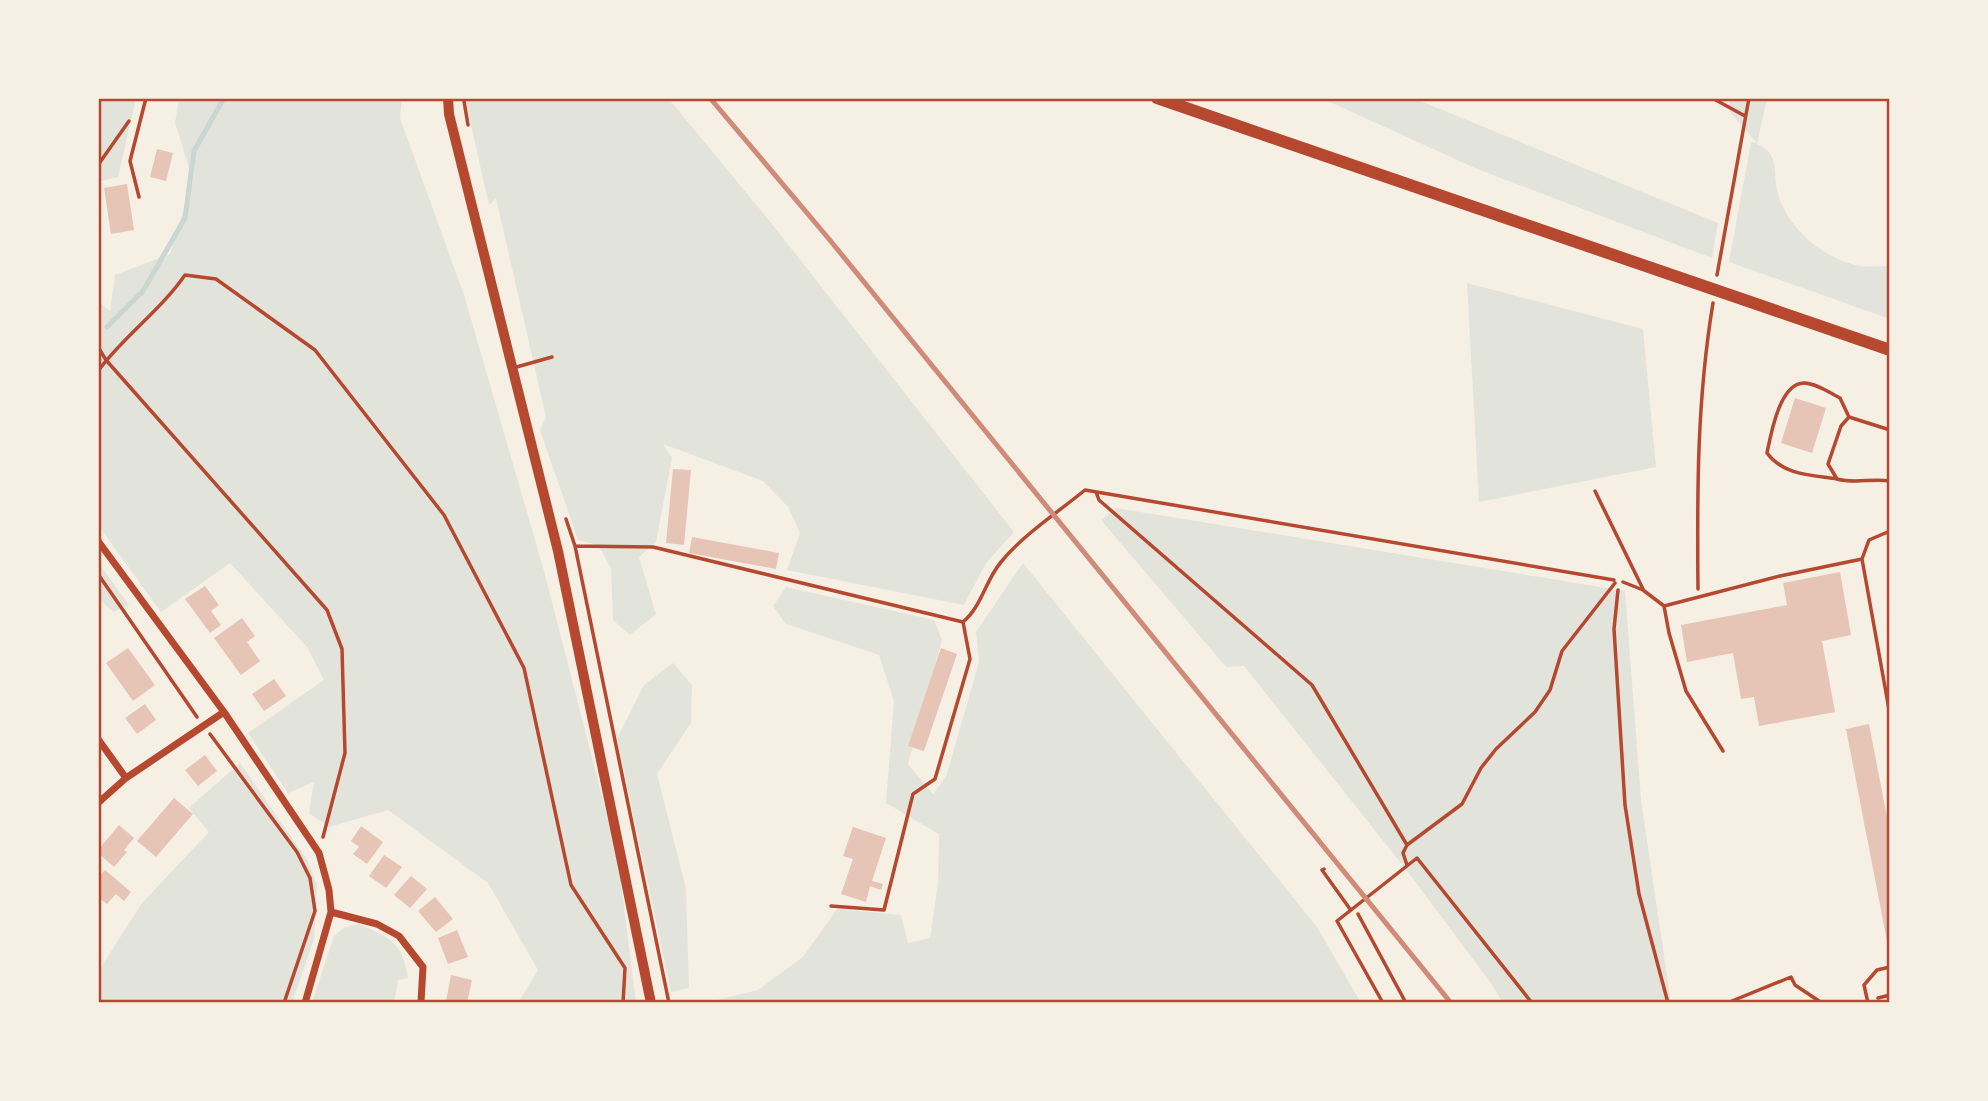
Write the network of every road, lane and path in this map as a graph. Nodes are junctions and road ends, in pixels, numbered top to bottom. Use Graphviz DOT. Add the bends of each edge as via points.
graph roads {
  1 [pos="146,98"];
  2 [pos="448,98"];
  3 [pos="1157,98"];
  4 [pos="1712,98"];
  5 [pos="1749,98"];
  6 [pos="1745,116"];
  7 [pos="129,121"];
  8 [pos="98,165"];
  9 [pos="139,197"];
  10 [pos="1726,225"];
  11 [pos="1708,334"];
  12 [pos="98,347"];
  13 [pos="1890,349"];
  14 [pos="552,357"];
  15 [pos="106,360"];
  16 [pos="511,369"];
  17 [pos="98,371"];
  18 [pos="1849,417"];
  19 [pos="1890,430"];
  20 [pos="1837,479"];
  21 [pos="1890,481"];
  22 [pos="1595,491"];
  23 [pos="1096,492"];
  24 [pos="1890,531"];
  25 [pos="98,541"];
  26 [pos="1862,559"];
  27 [pos="98,574"];
  28 [pos="1617,580"];
  29 [pos="1623,582"];
  30 [pos="1643,590"];
  31 [pos="1698,598"];
  32 [pos="1664,606"];
  33 [pos="963,622"];
  34 [pos="224,712"];
  35 [pos="1890,715"];
  36 [pos="204,726"];
  37 [pos="98,738"];
  38 [pos="1723,751"];
  39 [pos="126,778"];
  40 [pos="98,803"];
  41 [pos="1407,845"];
  42 [pos="319,853"];
  43 [pos="1407,865"];
  44 [pos="1324,869"];
  45 [pos="831,906"];
  46 [pos="1350,910"];
  47 [pos="331,912"];
  48 [pos="1358,914"];
  49 [pos="1890,967"];
  50 [pos="421,1002"];
  51 [pos="284,1003"];
  52 [pos="305,1003"];
  53 [pos="623,1003"];
  54 [pos="651,1003"];
  55 [pos="669,1003"];
  56 [pos="1383,1003"];
  57 [pos="1406,1003"];
  58 [pos="1532,1003"];
  59 [pos="1668,1003"];
  60 [pos="1727,1003"];
  61 [pos="1822,1003"];
  62 [pos="1868,1003"];
  1 -- 9 [label="lane" via="130,161"];
  2 -- 16 [label="main road"];
  3 -- 13 [label="main road"];
  4 -- 6 [label="path"];
  5 -- 6 [label="path"];
  6 -- 10 [label="path"];
  7 -- 8 [label="path"];
  11 -- 31 [label="path" via="1696,467"];
  12 -- 15 [label="path"];
  14 -- 16 [label="lane"];
  15 -- 17 [label="path"];
  15 -- 42 [label="path" via="327,610 342,649 345,753"];
  15 -- 53 [label="path" via="185,275 216,279 315,350 444,515 524,668 571,884 625,968"];
  16 -- 54 [label="main road" via="558,551"];
  18 -- 19 [label="lane"];
  18 -- 20 [label="lane" via="1841,426 1828,464"];
  18 -- 20 [label="lane" via="1840,398 1812,384 1792,386 1784,394 1767,453 1775,464 1796,473"];
  20 -- 21 [label="lane"];
  22 -- 30 [label="lane"];
  23 -- 28 [label="path"];
  23 -- 33 [label="path" via="1085,490 1018,544 999,564 974,613"];
  23 -- 41 [label="path" via="1099,500 1312,685"];
  24 -- 26 [label="lane" via="1869,540"];
  25 -- 34 [label="street"];
  26 -- 31 [label="lane"];
  26 -- 35 [label="lane"];
  27 -- 36 [label="path"];
  28 -- 29 [label="path"];
  28 -- 41 [label="path" via="1562,651 1550,690 1535,712 1496,749 1462,804"];
  29 -- 30 [label="lane"];
  29 -- 59 [label="path" via="1614,629 1625,805 1639,894"];
  30 -- 32 [label="lane"];
  31 -- 32 [label="lane"];
  32 -- 38 [label="lane" via="1686,691"];
  33 -- 45 [label="path" via="970,659 935,779 914,793 884,910"];
  33 -- 55 [label="path" via="653,547 575,546"];
  34 -- 36 [label="street"];
  34 -- 42 [label="street"];
  36 -- 39 [label="street"];
  36 -- 51 [label="path" via="297,852 310,878 315,911"];
  37 -- 39 [label="street"];
  39 -- 40 [label="street"];
  41 -- 43 [label="path" via="1403,853"];
  42 -- 47 [label="street"];
  43 -- 46 [label="path"];
  43 -- 58 [label="path" via="1417,858"];
  44 -- 46 [label="path"];
  46 -- 56 [label="path" via="1337,921"];
  47 -- 50 [label="street" via="377,924 399,936 423,967"];
  47 -- 52 [label="street"];
  48 -- 57 [label="path"];
  49 -- 62 [label="lane" via="1877,970 1864,985"];
  60 -- 61 [label="path" via="1791,977 1795,985"];
}
